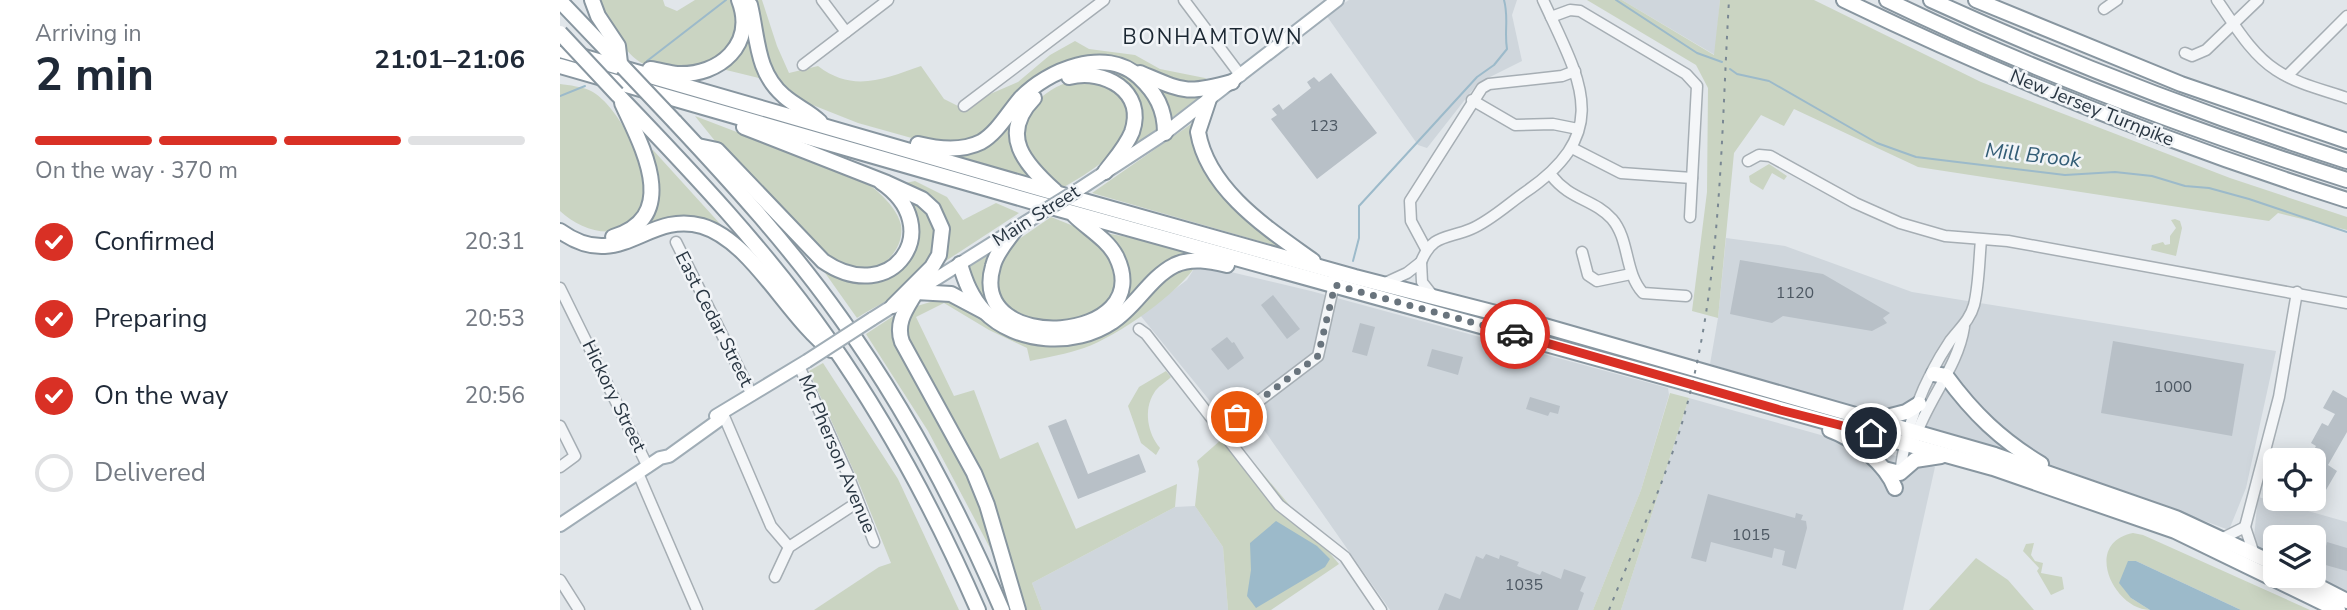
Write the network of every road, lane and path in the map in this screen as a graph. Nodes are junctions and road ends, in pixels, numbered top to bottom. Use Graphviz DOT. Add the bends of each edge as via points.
graph roads {
  1 [pos="592,0"];
  2 [pos="739,0"];
  3 [pos="749,0"];
  4 [pos="822,0"];
  5 [pos="888,0"];
  6 [pos="1104,0"];
  7 [pos="1184,0"];
  8 [pos="1337,0"];
  9 [pos="1543,0"];
  10 [pos="1844,0"];
  11 [pos="1887,0"];
  12 [pos="1931,0"];
  13 [pos="1976,0"];
  14 [pos="2117,0"];
  15 [pos="2217,0"];
  16 [pos="2258,0"];
  17 [pos="560,1"];
  18 [pos="2104,9"];
  19 [pos="2347,16"];
  20 [pos="1551,17"];
  21 [pos="2235,24"];
  22 [pos="846,32"];
  23 [pos="560,33"];
  24 [pos="560,50"];
  25 [pos="2185,53"];
  26 [pos="803,65"];
  27 [pos="560,66"];
  28 [pos="625,67"];
  29 [pos="1131,69"];
  30 [pos="1575,71"];
  31 [pos="2287,76"];
  32 [pos="560,78"];
  33 [pos="603,78"];
  34 [pos="1236,79"];
  35 [pos="2347,98"];
  36 [pos="1209,99"];
  37 [pos="1472,100"];
  38 [pos="623,101"];
  39 [pos="964,106"];
  40 [pos="728,115"];
  41 [pos="826,127"];
  42 [pos="1578,129"];
  43 [pos="1165,133"];
  44 [pos="868,139"];
  45 [pos="2347,141"];
  46 [pos="698,146"];
  47 [pos="1572,148"];
  48 [pos="2347,160"];
  49 [pos="1748,161"];
  50 [pos="1105,172"];
  51 [pos="1551,175"];
  52 [pos="1692,178"];
  53 [pos="2347,180"];
  54 [pos="881,182"];
  55 [pos="1059,194"];
  56 [pos="2347,200"];
  57 [pos="1070,212"];
  58 [pos="1690,216"];
  59 [pos="560,221"];
  60 [pos="1015,230"];
  61 [pos="560,231"];
  62 [pos="1981,240"];
  63 [pos="676,242"];
  64 [pos="1426,249"];
  65 [pos="1582,252"];
  66 [pos="1421,262"];
  67 [pos="960,264"];
  68 [pos="1261,265"];
  69 [pos="1326,269"];
  70 [pos="1631,274"];
  71 [pos="1383,284"];
  72 [pos="1335,285"];
  73 [pos="560,288"];
  74 [pos="916,292"];
  75 [pos="2297,292"];
  76 [pos="1686,296"];
  77 [pos="1436,298"];
  78 [pos="2347,303"];
  79 [pos="893,306"];
  80 [pos="985,312"];
  81 [pos="1139,329"];
  82 [pos="840,356"];
  83 [pos="803,363"];
  84 [pos="1940,375"];
  85 [pos="752,395"];
  86 [pos="1919,404"];
  87 [pos="1780,410"];
  88 [pos="723,414"];
  89 [pos="1870,421"];
  90 [pos="560,426"];
  91 [pos="1222,429"];
  92 [pos="1910,437"];
  93 [pos="1950,455"];
  94 [pos="560,467"];
  95 [pos="1882,468"];
  96 [pos="643,470"];
  97 [pos="1900,473"];
  98 [pos="2063,477"];
  99 [pos="1895,488"];
  100 [pos="858,502"];
  101 [pos="560,525"];
  102 [pos="2245,527"];
  103 [pos="2221,539"];
  104 [pos="874,542"];
  105 [pos="789,547"];
  106 [pos="2255,554"];
  107 [pos="2263,558"];
  108 [pos="775,577"];
  109 [pos="560,580"];
  110 [pos="2322,588"];
  111 [pos="2347,601"];
  112 [pos="579,610"];
  113 [pos="697,610"];
  114 [pos="978,610"];
  115 [pos="1002,610"];
  116 [pos="1018,610"];
  117 [pos="1381,610"];
  118 [pos="2338,610"];
  1 -- 28 [label="highway"];
  2 -- 28 [label="highway" via="742,34 723,62 676,74"];
  3 -- 41 [label="highway" via="770,81"];
  4 -- 22 [label="street"];
  5 -- 22 [label="street"];
  6 -- 39 [label="street"];
  7 -- 34 [label="street"];
  8 -- 34 [label="main road, Main Street"];
  9 -- 20 [label="street"];
  10 -- 56 [label="highway, New Jersey Turnpike" via="2092,110"];
  11 -- 53 [label="highway, New Jersey Turnpike" via="2098,92"];
  12 -- 48 [label="highway, New Jersey Turnpike" via="2106,75"];
  13 -- 45 [label="highway" via="2181,84"];
  14 -- 18 [label="street"];
  15 -- 21 [label="street"];
  16 -- 21 [label="street"];
  17 -- 28 [label="highway"];
  19 -- 31 [label="street"];
  20 -- 30 [label="street"];
  20 -- 52 [label="street" via="1580,11 1692,80 1697,91"];
  21 -- 25 [label="street" via="2200,54"];
  21 -- 31 [label="street" via="2262,58"];
  22 -- 26 [label="street"];
  23 -- 38 [label="highway, bridge"];
  24 -- 28 [label="highway"];
  27 -- 33 [label="highway"];
  28 -- 41 [label="highway"];
  28 -- 46 [label="highway, bridge"];
  29 -- 34 [label="highway" via="1187,91 1202,91"];
  29 -- 43 [label="highway" via="1156,96"];
  29 -- 44 [label="highway" via="1104,61 1049,76 985,139 968,147 934,148 882,135"];
  30 -- 37 [label="street" via="1489,84"];
  30 -- 42 [label="street" via="1582,106"];
  31 -- 35 [label="street"];
  32 -- 33 [label="highway"];
  33 -- 40 [label="highway"];
  34 -- 36 [label="main road, Main Street"];
  36 -- 43 [label="main road, Main Street"];
  36 -- 69 [label="highway" via="1198,132 1223,183 1262,226"];
  37 -- 42 [label="street" via="1515,125"];
  37 -- 64 [label="street" via="1410,201 1410,221"];
  38 -- 59 [label="highway" via="650,172 652,194 645,213 628,231 608,238 582,234"];
  38 -- 82 [label="highway" via="740,226"];
  40 -- 54 [label="highway" via="747,129"];
  40 -- 57 [label="highway"];
  41 -- 44 [label="highway"];
  42 -- 47 [label="street"];
  43 -- 50 [label="main road, Main Street"];
  44 -- 55 [label="highway"];
  46 -- 54 [label="highway" via="717,150 823,261 858,277 875,276 894,266 911,235 905,203"];
  46 -- 115 [label="highway" via="787,248 861,348 940,481"];
  47 -- 51 [label="street"];
  47 -- 52 [label="street" via="1621,173"];
  49 -- 62 [label="street" via="1770,156 1855,204 1900,223"];
  50 -- 55 [label="highway" via="1131,133 1129,98 1118,84 1103,76 1079,74 1061,80 1031,101 1017,131 1022,157"];
  50 -- 60 [label="main road, Main Street, bridge"];
  51 -- 64 [label="street" via="1479,225 1447,235"];
  51 -- 70 [label="street" via="1565,191 1614,221"];
  52 -- 58 [label="street"];
  54 -- 79 [label="highway" via="928,204 943,236 932,267"];
  55 -- 69 [label="highway"];
  57 -- 60 [label="highway" via="1113,251 1120,268 1115,301 1103,315 1086,324 1036,327 1013,319 998,304 991,290 992,269"];
  57 -- 68 [label="highway"];
  60 -- 67 [label="main road, Main Street"];
  61 -- 82 [label="highway" via="598,247 675,224 712,230 738,249 812,335"];
  62 -- 75 [label="street"];
  62 -- 84 [label="street" via="1974,306 1961,346"];
  63 -- 85 [label="street, East Cedar Street"];
  64 -- 66 [label="street"];
  65 -- 70 [label="street" via="1588,275 1597,281"];
  66 -- 71 [label="street"];
  66 -- 77 [label="street" via="1422,282"];
  67 -- 74 [label="main road, Main Street"];
  67 -- 80 [label="highway" via="970,293"];
  68 -- 72 [label="highway"];
  68 -- 80 [label="highway" via="1251,270 1202,260 1182,262 1162,273 1112,323 1077,337 1026,335"];
  69 -- 71 [label="highway"];
  69 -- 72 [label="street"];
  70 -- 76 [label="street" via="1643,293"];
  71 -- 77 [label="highway"];
  72 -- 87 [label="highway"];
  72 -- 91 [label="street" via="1318,356"];
  73 -- 96 [label="street, Hickory Street"];
  74 -- 79 [label="main road, Main Street"];
  74 -- 80 [label="highway" via="951,294"];
  74 -- 116 [label="highway" via="901,319 900,336 974,473"];
  75 -- 78 [label="street"];
  75 -- 102 [label="street" via="2279,397"];
  77 -- 89 [label="highway"];
  79 -- 83 [label="main road, Main Street, bridge"];
  81 -- 91 [label="street"];
  82 -- 114 [label="highway" via="924,496"];
  83 -- 85 [label="main road, Main Street"];
  83 -- 100 [label="street, Mc Pherson Avenue"];
  84 -- 86 [label="street"];
  84 -- 92 [label="street"];
  84 -- 98 [label="highway" via="2007,443"];
  85 -- 88 [label="main road, Main Street"];
  86 -- 89 [label="highway" via="1889,419"];
  86 -- 92 [label="street"];
  87 -- 92 [label="highway"];
  87 -- 95 [label="highway" via="1839,433"];
  88 -- 96 [label="main road, Main Street"];
  88 -- 105 [label="street" via="771,526"];
  89 -- 92 [label="highway"];
  90 -- 94 [label="street" via="575,456"];
  91 -- 117 [label="street" via="1279,505 1345,557"];
  92 -- 93 [label="highway"];
  92 -- 97 [label="street"];
  92 -- 98 [label="highway"];
  93 -- 97 [label="highway" via="1915,460"];
  93 -- 118 [label="highway" via="2175,531"];
  95 -- 97 [label="highway"];
  95 -- 99 [label="highway"];
  96 -- 101 [label="main road, Main Street"];
  96 -- 113 [label="street, Hickory Street"];
  98 -- 103 [label="highway"];
  100 -- 104 [label="street, Mc Pherson Avenue"];
  100 -- 105 [label="street"];
  102 -- 103 [label="street"];
  102 -- 106 [label="street"];
  103 -- 106 [label="highway"];
  105 -- 108 [label="street"];
  106 -- 107 [label="highway"];
  109 -- 112 [label="street"];
  110 -- 111 [label="highway"];
}
